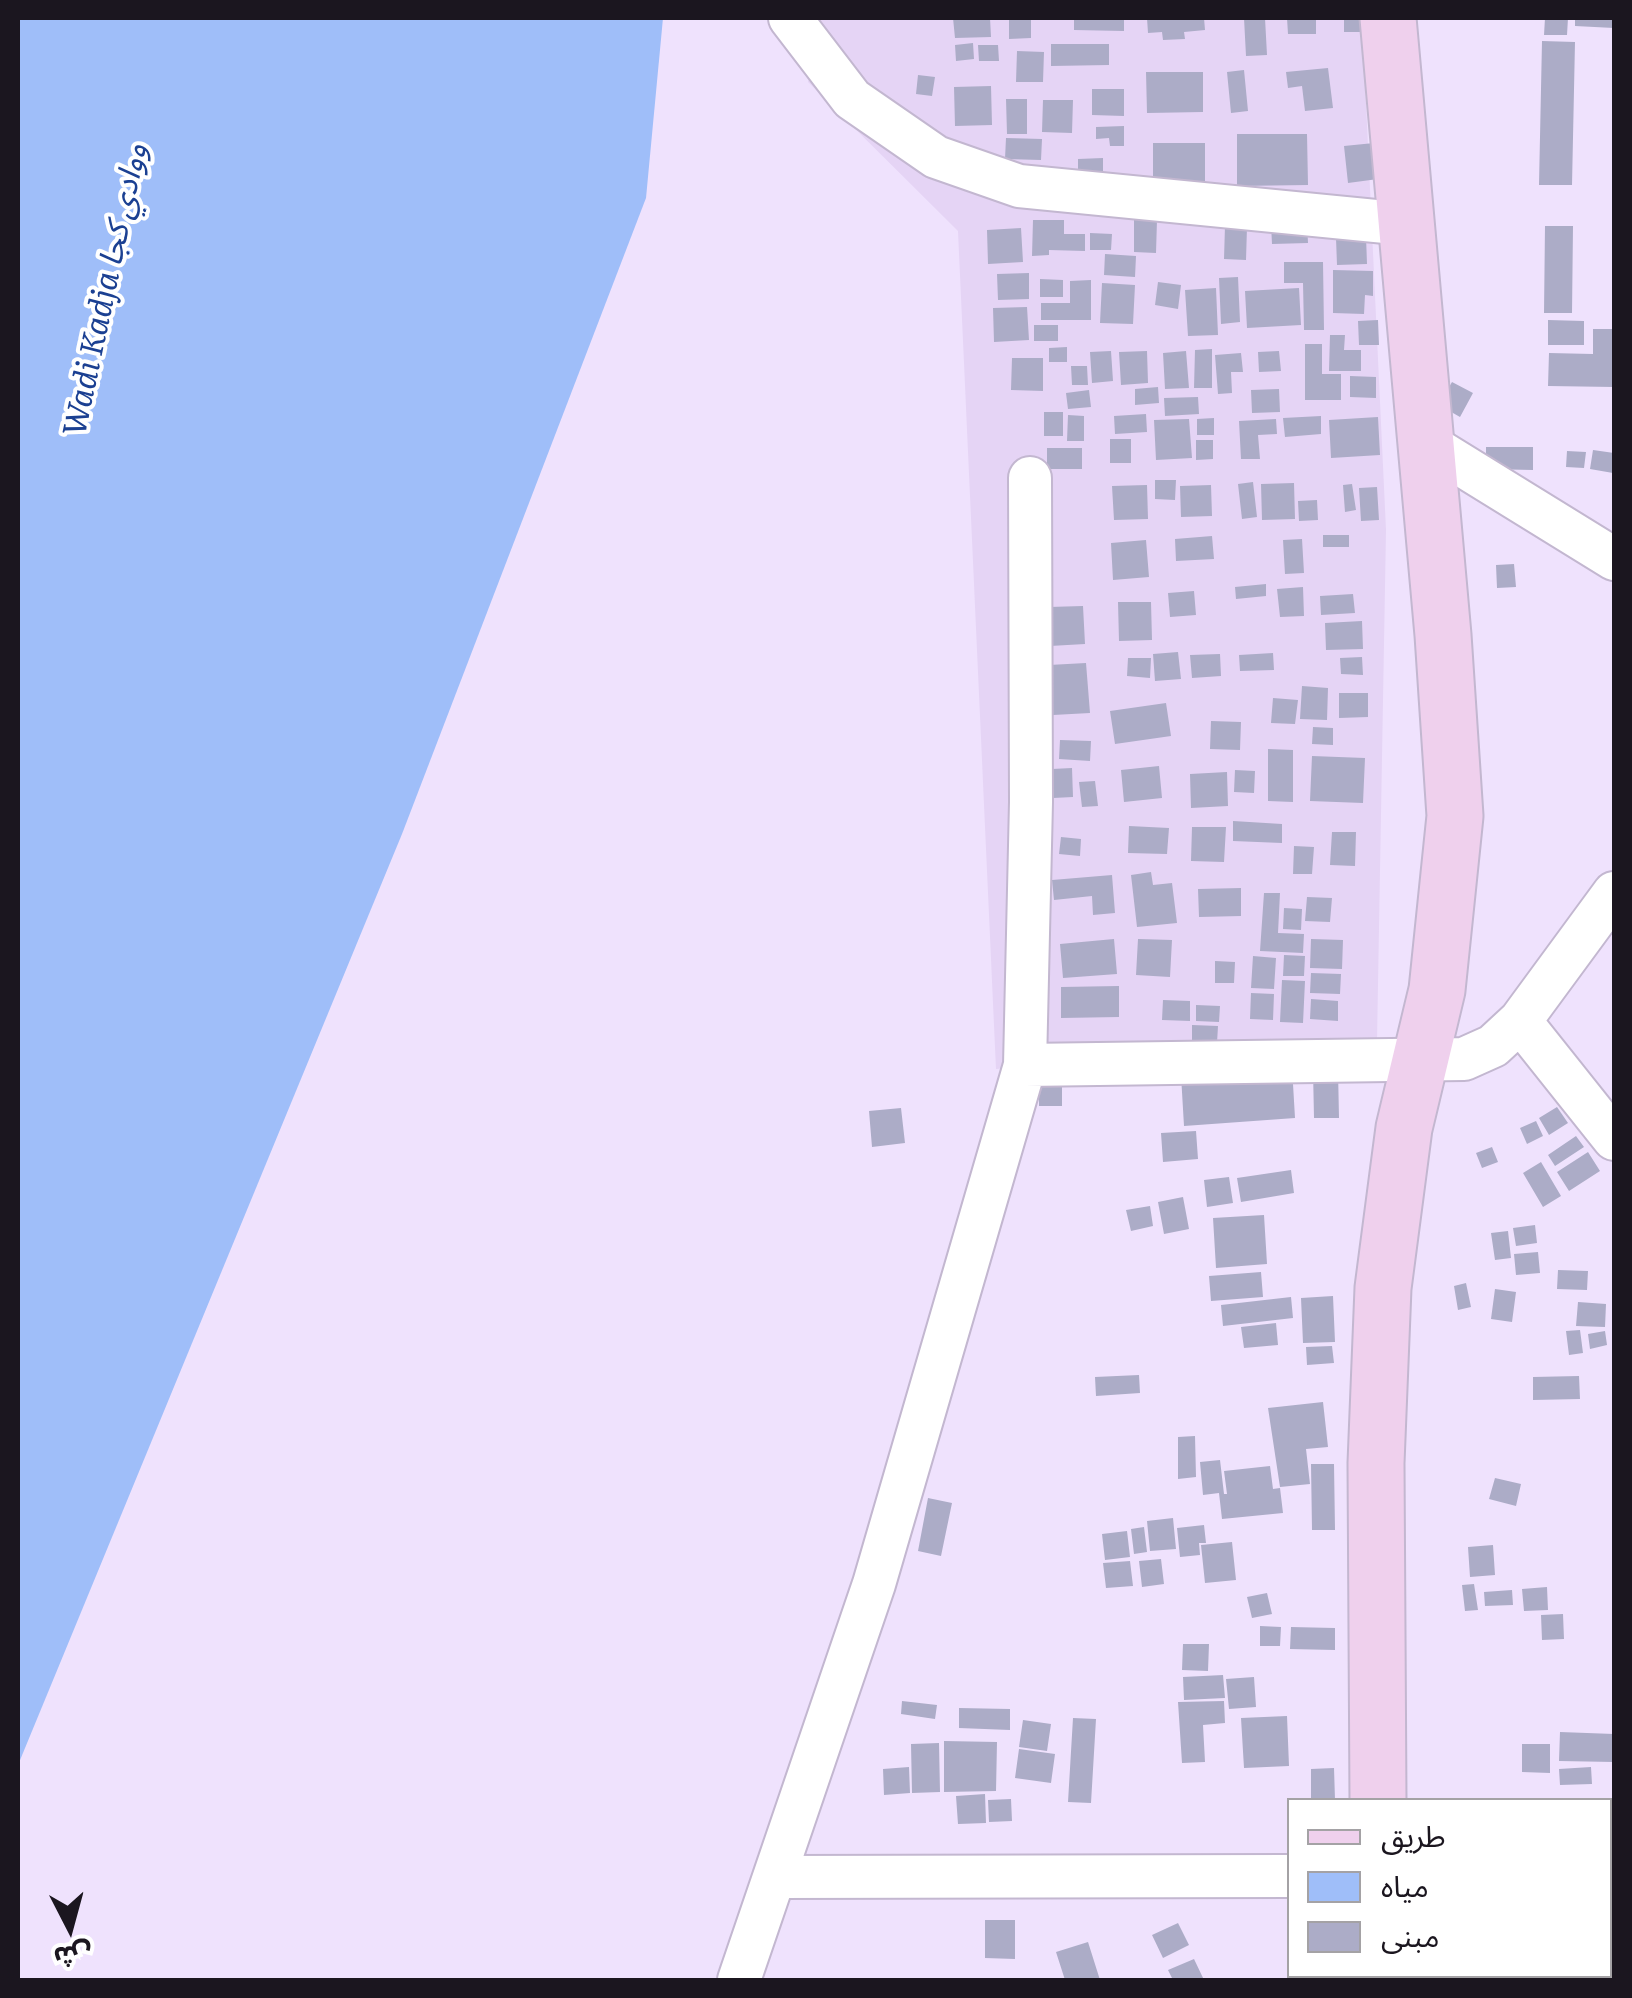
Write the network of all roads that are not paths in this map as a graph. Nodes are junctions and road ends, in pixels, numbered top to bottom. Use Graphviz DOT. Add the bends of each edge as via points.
graph roads {
  1 [pos="790,18"];
  2 [pos="1388,18"];
  3 [pos="1406,224"];
  4 [pos="1426,443"];
  5 [pos="1030,478"];
  6 [pos="1614,559"];
  7 [pos="1614,893"];
  8 [pos="1520,1021"];
  9 [pos="1420,1060"];
  10 [pos="1025,1064"];
  11 [pos="1614,1139"];
  12 [pos="1378,1798"];
  13 [pos="1287,1876"];
  14 [pos="776,1877"];
  15 [pos="738,1980"];
  1 -- 3 [label="street" via="852,99 936,157 1020,186"];
  2 -- 3 [label="street"];
  3 -- 4 [label="street"];
  4 -- 6 [label="street"];
  4 -- 9 [label="street" via="1455,816 1437,990"];
  5 -- 10 [label="street"];
  7 -- 8 [label="street"];
  8 -- 9 [label="street" via="1493,1046 1464,1060"];
  8 -- 11 [label="street"];
  9 -- 10 [label="street"];
  9 -- 12 [label="street" via="1383,1288 1376,1464"];
  10 -- 14 [label="street" via="874,1584"];
  13 -- 14 [label="street"];
  14 -- 15 [label="street"];
}
